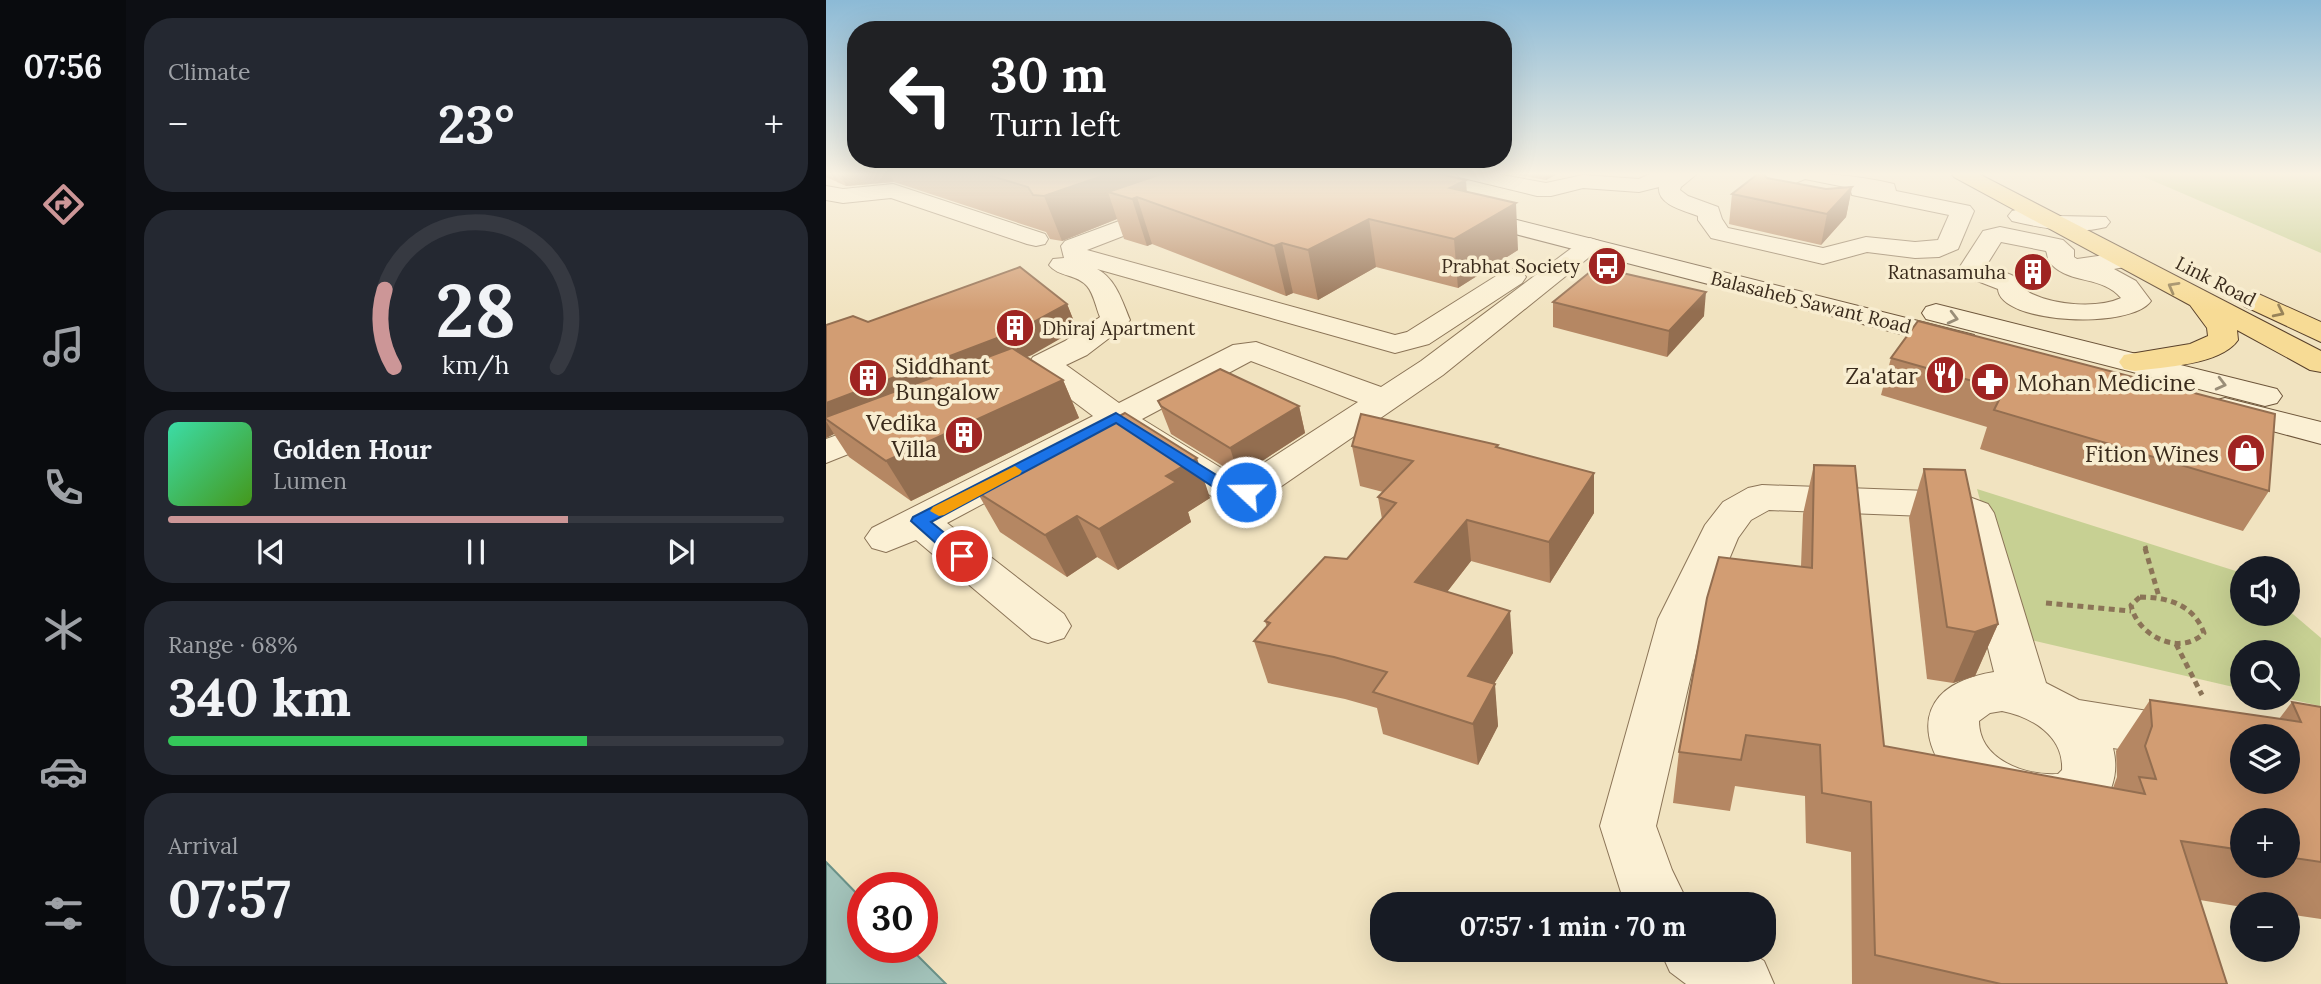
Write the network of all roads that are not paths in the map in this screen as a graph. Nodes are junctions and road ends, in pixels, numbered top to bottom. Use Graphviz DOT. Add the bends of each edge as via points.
graph roads {
  1 [pos="976,219"];
  2 [pos="1144,219"];
  3 [pos="1508,219"];
  4 [pos="1710,219"];
  5 [pos="1960,219"];
  6 [pos="2032,219"];
  7 [pos="2051,219"];
  8 [pos="2092,219"];
  9 [pos="2098,222"];
  10 [pos="2059,223"];
  11 [pos="1565,235"];
  12 [pos="1036,239"];
  13 [pos="2126,260"];
  14 [pos="1062,265"];
  15 [pos="2073,267"];
  16 [pos="2203,303"];
  17 [pos="2321,332"];
  18 [pos="2136,362"];
  19 [pos="2321,363"];
  20 [pos="1384,400"];
  21 [pos="2321,410"];
  22 [pos="916,416"];
  23 [pos="1116,417"];
  24 [pos="2321,433"];
  25 [pos="826,452"];
  26 [pos="1048,626"];
  27 [pos="2230,745"];
  28 [pos="1651,892"];
  29 [pos="1709,962"];
  30 [pos="1741,984"];
  1 -- 12 [label="street"];
  2 -- 11 [label="street" via="1073,246 1074,254 1395,344 1418,338"];
  3 -- 11 [label="street, Balasaheb Sawant Road"];
  4 -- 5 [label="street" via="1720,233 1823,256 1866,244 1939,249 1949,244"];
  6 -- 10 [label="street"];
  7 -- 10 [label="main road"];
  8 -- 9 [label="main road, Link Road"];
  9 -- 10 [label="street"];
  9 -- 17 [label="main road, Link Road, one-way"];
  10 -- 13 [label="main road"];
  11 -- 18 [label="street, Balasaheb Sawant Road, one-way"];
  11 -- 20 [label="street" via="1432,368"];
  11 -- 24 [label="street, Balasaheb Sawant Road"];
  13 -- 15 [label="street"];
  16 -- 13 [label="main road, one-way"];
  14 -- 23 [label="street" via="1101,281 1115,320 1076,348 1031,369"];
  15 -- 15 [label="street" via="2061,260 2061,250 2054,245 2000,234 1992,236 1972,268 2007,282 2011,293 2032,303 2089,312 2118,309 2137,301 2133,291 2120,282"];
  16 -- 18 [label="main road" via="2222,328 2223,340 2198,352"];
  16 -- 19 [label="main road"];
  18 -- 21 [label="street, Balasaheb Sawant Road, one-way"];
  20 -- 23 [label="street" via="1256,351 1233,356"];
  20 -- 23 [label="street" via="1246,492 1233,492"];
  22 -- 25 [label="street"];
  23 -- 26 [label="street" via="902,530"];
  27 -- 28 [label="street" via="2046,707 1996,598 1974,513 1955,505 1762,497 1737,510 1719,535 1681,619 1628,827"];
  29 -- 30 [label="street"];
}
